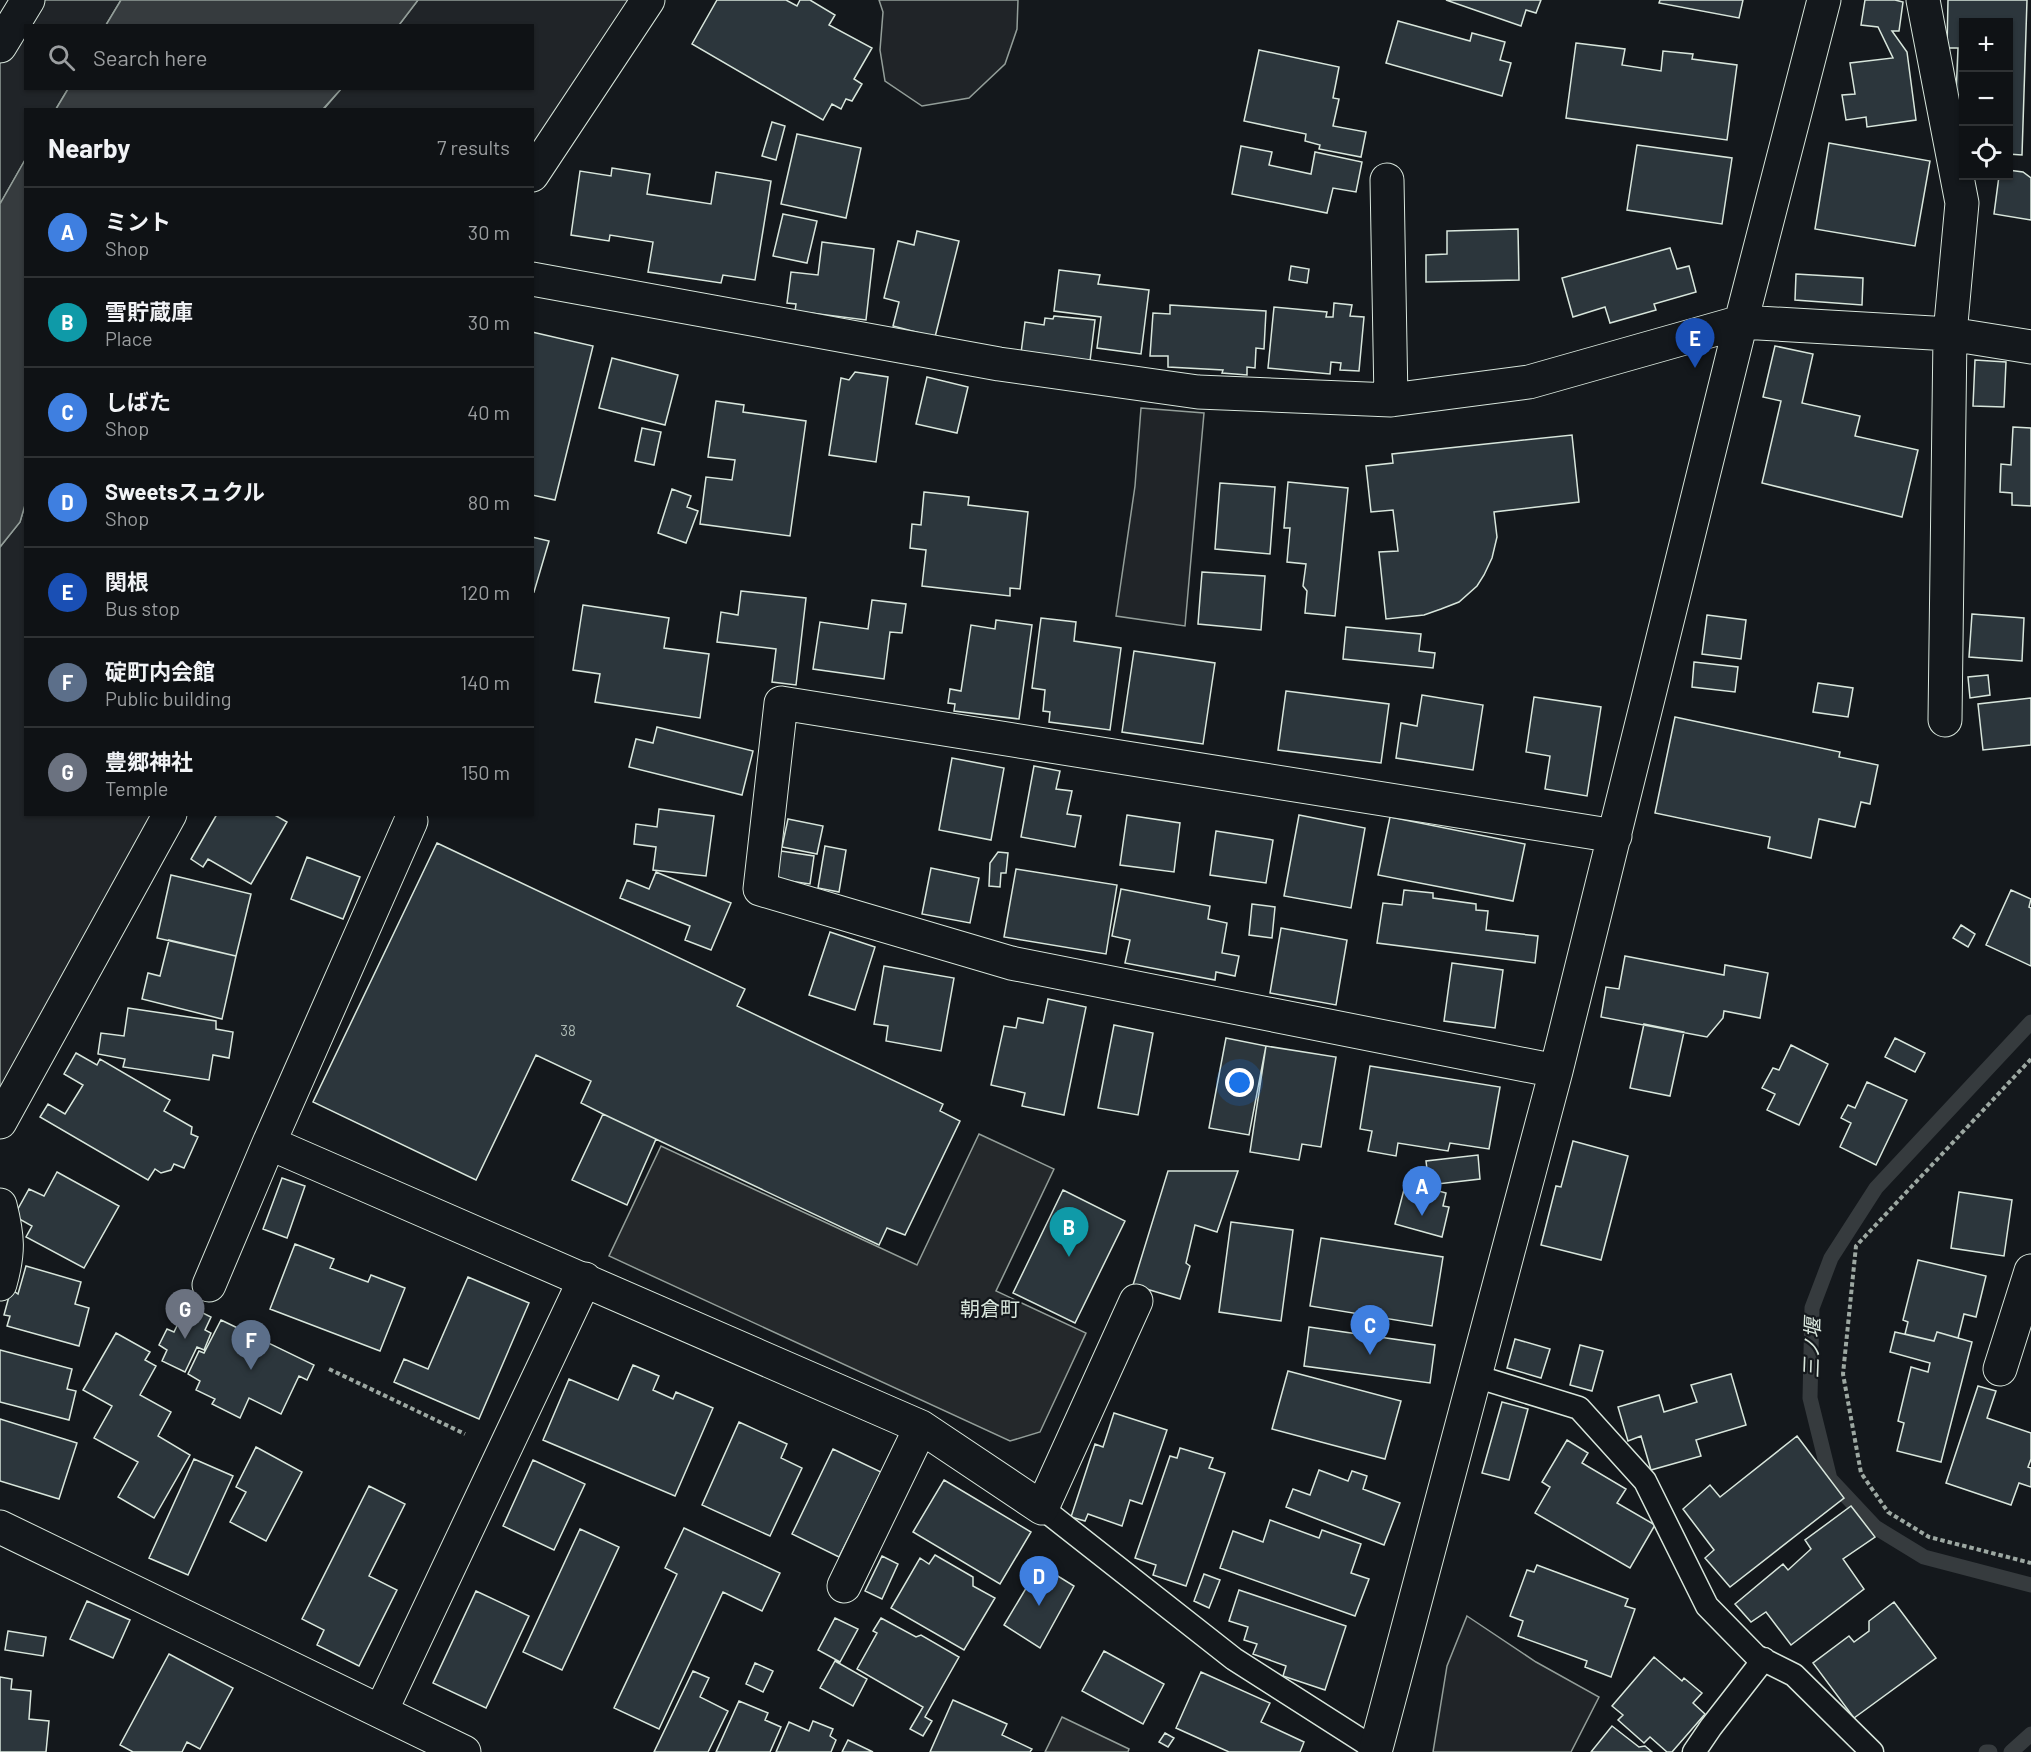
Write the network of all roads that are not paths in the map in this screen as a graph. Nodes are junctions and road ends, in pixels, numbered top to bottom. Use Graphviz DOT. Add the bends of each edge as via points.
graph roads {
  1 [pos="27,0"];
  2 [pos="648,0"];
  3 [pos="1824,0"];
  4 [pos="1923,0"];
  5 [pos="0,46"];
  6 [pos="534,172"];
  7 [pos="1387,180"];
  8 [pos="534,279"];
  9 [pos="1741,322"];
  10 [pos="1950,334"];
  11 [pos="2031,346"];
  12 [pos="1391,400"];
  13 [pos="1945,720"];
  14 [pos="169,816"];
  15 [pos="411,821"];
  16 [pos="1615,836"];
  17 [pos="1556,1071"];
  18 [pos="0,1122"];
  19 [pos="269,1143"];
  20 [pos="0,1205"];
  21 [pos="2031,1271"];
  22 [pos="585,1279"];
  23 [pos="0,1284"];
  24 [pos="209,1285"];
  25 [pos="1136,1301"];
  26 [pos="2000,1369"];
  27 [pos="1474,1376"];
  28 [pos="921,1427"];
  29 [pos="1042,1508"];
  30 [pos="0,1527"];
  31 [pos="844,1586"];
  32 [pos="1764,1659"];
  33 [pos="381,1711"];
  34 [pos="1375,1751"];
  35 [pos="464,1752"];
  36 [pos="1694,1752"];
  37 [pos="1872,1752"];
  1 -- 5 [label="street"];
  2 -- 6 [label="street"];
  3 -- 9 [label="street"];
  4 -- 10 [label="street" via="1962,203"];
  7 -- 12 [label="street"];
  8 -- 12 [label="street" via="999,364 1198,392"];
  9 -- 10 [label="street"];
  9 -- 12 [label="street" via="1529,382"];
  9 -- 16 [label="street"];
  10 -- 11 [label="street"];
  10 -- 13 [label="street"];
  14 -- 18 [label="street"];
  15 -- 19 [label="street"];
  16 -- 17 [label="street"];
  16 -- 17 [label="street" via="781,703 760,889 1011,963"];
  17 -- 27 [label="street"];
  19 -- 22 [label="street"];
  19 -- 24 [label="street"];
  20 -- 23 [label="street" via="7,1235"];
  21 -- 26 [label="street"];
  22 -- 28 [label="street"];
  22 -- 33 [label="street"];
  25 -- 29 [label="street"];
  27 -- 32 [label="lane" via="1579,1408 1645,1481 1707,1606 1756,1656"];
  27 -- 34 [label="street"];
  28 -- 29 [label="street"];
  28 -- 31 [label="street"];
  29 -- 34 [label="lane" via="1234,1659"];
  30 -- 33 [label="street"];
  32 -- 36 [label="lane"];
  32 -- 37 [label="lane" via="1794,1675"];
  33 -- 35 [label="street"];
}
